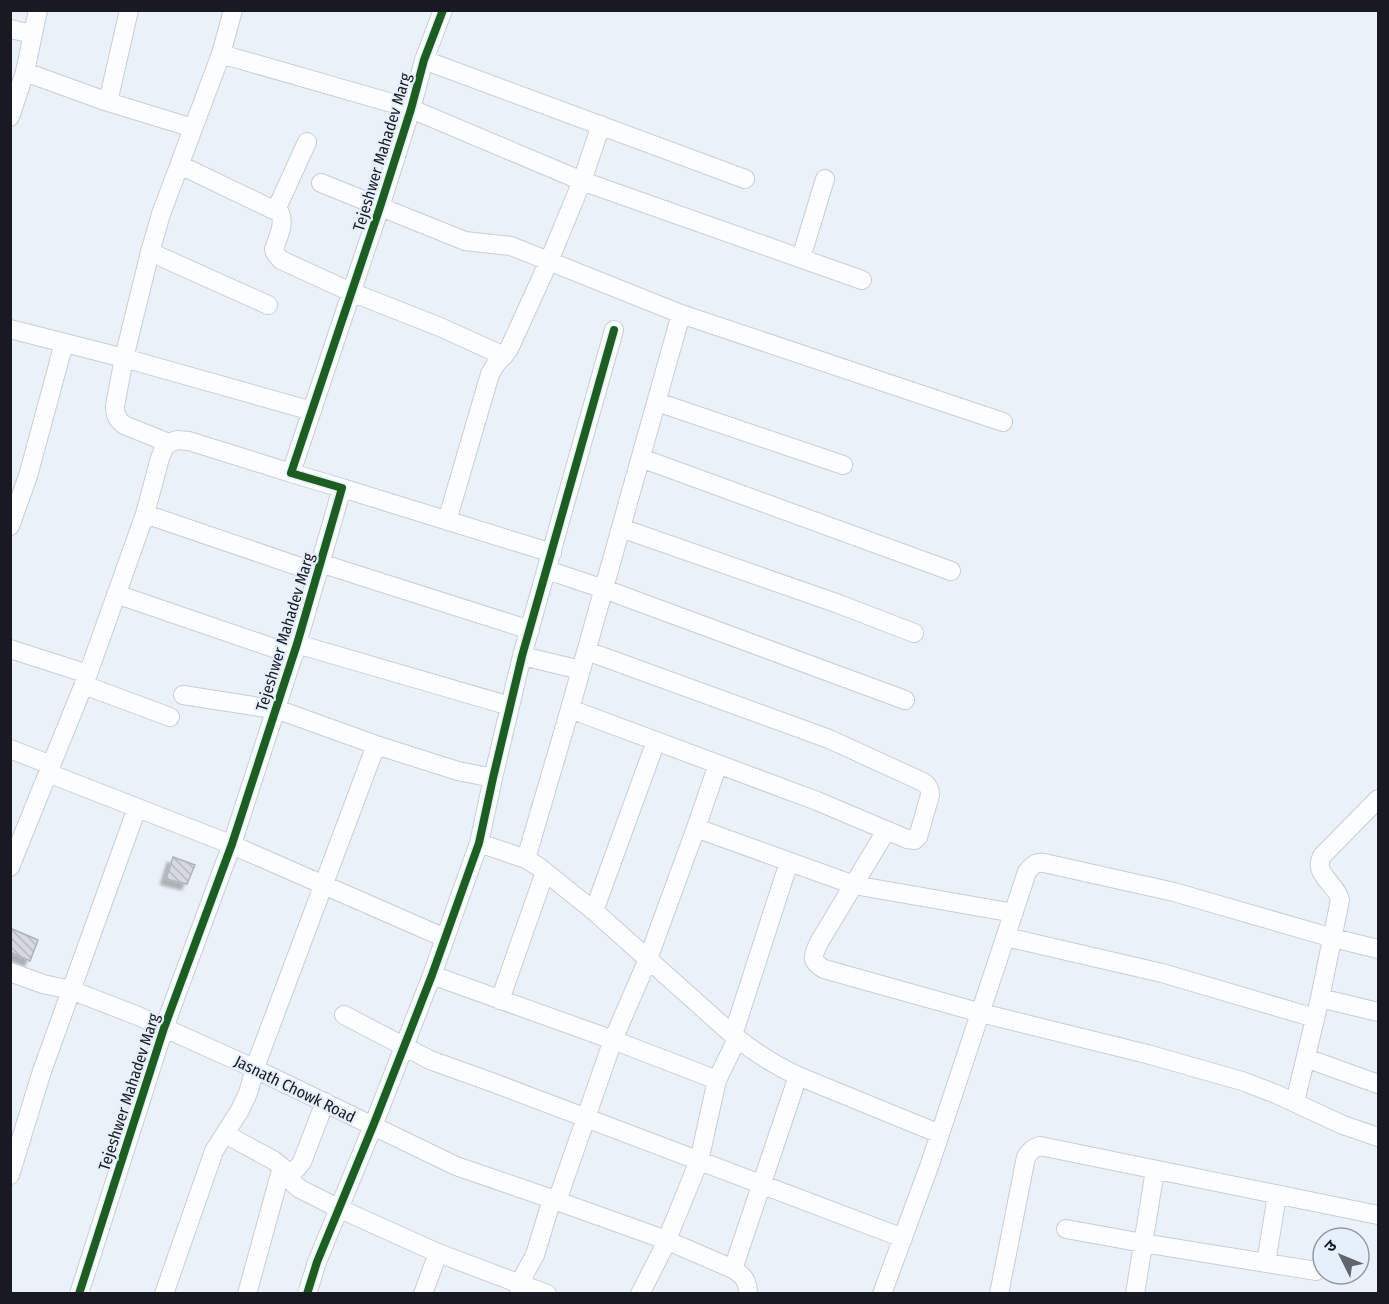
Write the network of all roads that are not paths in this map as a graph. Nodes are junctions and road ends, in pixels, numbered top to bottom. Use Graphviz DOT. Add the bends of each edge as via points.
graph roads {
  1 [pos="38,10"];
  2 [pos="129,10"];
  3 [pos="233,10"];
  4 [pos="443,10"];
  5 [pos="10,29"];
  6 [pos="33,34"];
  7 [pos="221,54"];
  8 [pos="424,60"];
  9 [pos="25,72"];
  10 [pos="108,102"];
  11 [pos="411,109"];
  12 [pos="10,117"];
  13 [pos="601,125"];
  14 [pos="194,128"];
  15 [pos="307,142"];
  16 [pos="180,165"];
  17 [pos="746,179"];
  18 [pos="825,179"];
  19 [pos="582,181"];
  20 [pos="321,183"];
  21 [pos="380,207"];
  22 [pos="276,210"];
  23 [pos="150,252"];
  24 [pos="801,258"];
  25 [pos="549,261"];
  26 [pos="862,280"];
  27 [pos="351,292"];
  28 [pos="268,305"];
  29 [pos="681,314"];
  30 [pos="614,330"];
  31 [pos="12,335"];
  32 [pos="64,343"];
  33 [pos="504,356"];
  34 [pos="124,358"];
  35 [pos="657,402"];
  36 [pos="312,411"];
  37 [pos="1003,422"];
  38 [pos="170,443"];
  39 [pos="641,458"];
  40 [pos="843,465"];
  41 [pos="291,473"];
  42 [pos="342,488"];
  43 [pos="145,514"];
  44 [pos="447,521"];
  45 [pos="10,526"];
  46 [pos="621,528"];
  47 [pos="550,562"];
  48 [pos="319,568"];
  49 [pos="951,571"];
  50 [pos="604,589"];
  51 [pos="116,594"];
  52 [pos="530,630"];
  53 [pos="914,633"];
  54 [pos="10,649"];
  55 [pos="296,649"];
  56 [pos="586,651"];
  57 [pos="522,656"];
  58 [pos="581,670"];
  59 [pos="86,679"];
  60 [pos="183,694"];
  61 [pos="905,700"];
  62 [pos="510,706"];
  63 [pos="570,709"];
  64 [pos="276,710"];
  65 [pos="170,717"];
  66 [pos="656,741"];
  67 [pos="376,745"];
  68 [pos="10,749"];
  69 [pos="718,764"];
  70 [pos="50,769"];
  71 [pos="493,778"];
  72 [pos="1378,799"];
  73 [pos="137,808"];
  74 [pos="696,828"];
  75 [pos="886,831"];
  76 [pos="479,843"];
  77 [pos="232,844"];
  78 [pos="526,859"];
  79 [pos="789,862"];
  80 [pos="10,867"];
  81 [pos="545,872"];
  82 [pos="324,885"];
  83 [pos="854,885"];
  84 [pos="594,911"];
  85 [pos="1014,913"];
  86 [pos="1006,937"];
  87 [pos="445,938"];
  88 [pos="1333,938"];
  89 [pos="1378,949"];
  90 [pos="648,959"];
  91 [pos="10,972"];
  92 [pos="432,975"];
  93 [pos="71,990"];
  94 [pos="1320,998"];
  95 [pos="500,1000"];
  96 [pos="981,1012"];
  97 [pos="1378,1012"];
  98 [pos="344,1015"];
  99 [pos="1315,1018"];
  100 [pos="164,1028"];
  101 [pos="735,1037"];
  102 [pos="613,1040"];
  103 [pos="404,1046"];
  104 [pos="1306,1058"];
  105 [pos="255,1069"];
  106 [pos="798,1076"];
  107 [pos="717,1080"];
  108 [pos="1378,1084"];
  109 [pos="325,1102"];
  110 [pos="1295,1102"];
  111 [pos="586,1118"];
  112 [pos="373,1126"];
  113 [pos="225,1134"];
  114 [pos="940,1134"];
  115 [pos="1378,1137"];
  116 [pos="699,1161"];
  117 [pos="1155,1170"];
  118 [pos="285,1171"];
  119 [pos="10,1175"];
  120 [pos="762,1185"];
  121 [pos="1277,1196"];
  122 [pos="338,1208"];
  123 [pos="1378,1215"];
  124 [pos="1066,1229"];
  125 [pos="903,1238"];
  126 [pos="666,1240"];
  127 [pos="1143,1243"];
  128 [pos="438,1253"];
  129 [pos="1266,1263"];
  130 [pos="733,1269"];
  131 [pos="1311,1270"];
  132 [pos="520,1289"];
  133 [pos="79,1293"];
  134 [pos="164,1293"];
  135 [pos="247,1293"];
  136 [pos="307,1293"];
  137 [pos="423,1293"];
  138 [pos="547,1293"];
  139 [pos="640,1293"];
  140 [pos="748,1293"];
  141 [pos="882,1293"];
  142 [pos="999,1293"];
  143 [pos="1135,1293"];
  1 -- 6 [label="street"];
  2 -- 10 [label="street"];
  3 -- 7 [label="street"];
  4 -- 8 [label="street, Tejeshwer Mahadev Marg"];
  5 -- 6 [label="street"];
  6 -- 9 [label="street"];
  7 -- 11 [label="street"];
  7 -- 14 [label="street"];
  8 -- 11 [label="street, Tejeshwer Mahadev Marg"];
  8 -- 13 [label="street"];
  9 -- 10 [label="street"];
  9 -- 12 [label="street"];
  10 -- 14 [label="street"];
  11 -- 19 [label="street"];
  11 -- 21 [label="street, Tejeshwer Mahadev Marg"];
  13 -- 17 [label="street"];
  13 -- 19 [label="street"];
  14 -- 16 [label="street"];
  15 -- 22 [label="street"];
  16 -- 22 [label="street"];
  16 -- 23 [label="street"];
  18 -- 24 [label="street"];
  19 -- 24 [label="street"];
  19 -- 25 [label="street"];
  20 -- 21 [label="street"];
  21 -- 25 [label="street" via="465,241 512,246"];
  21 -- 27 [label="street, Tejeshwer Mahadev Marg"];
  22 -- 27 [label="street" via="282,218 274,249 277,256"];
  23 -- 28 [label="street"];
  23 -- 34 [label="street"];
  24 -- 26 [label="street"];
  25 -- 29 [label="street"];
  25 -- 33 [label="street"];
  27 -- 33 [label="street"];
  27 -- 36 [label="street, Tejeshwer Mahadev Marg"];
  29 -- 35 [label="street"];
  29 -- 37 [label="street"];
  30 -- 47 [label="street"];
  31 -- 32 [label="street"];
  32 -- 34 [label="street"];
  32 -- 45 [label="street" via="28,476"];
  33 -- 44 [label="street" via="485,388"];
  34 -- 36 [label="street"];
  34 -- 38 [label="street" via="115,406 118,420"];
  35 -- 39 [label="street"];
  35 -- 40 [label="street"];
  36 -- 41 [label="street, Tejeshwer Mahadev Marg"];
  38 -- 41 [label="street" via="189,441"];
  38 -- 43 [label="street" via="160,458"];
  39 -- 46 [label="street"];
  39 -- 49 [label="street"];
  41 -- 42 [label="street"];
  42 -- 44 [label="street"];
  42 -- 48 [label="street, Tejeshwer Mahadev Marg"];
  43 -- 48 [label="street"];
  43 -- 51 [label="street"];
  44 -- 47 [label="street"];
  46 -- 50 [label="street"];
  46 -- 53 [label="street"];
  47 -- 50 [label="street"];
  47 -- 52 [label="street"];
  48 -- 52 [label="street"];
  48 -- 55 [label="street, Tejeshwer Mahadev Marg"];
  50 -- 56 [label="street"];
  50 -- 61 [label="street"];
  51 -- 55 [label="street"];
  51 -- 59 [label="street"];
  52 -- 57 [label="street"];
  54 -- 59 [label="street"];
  55 -- 62 [label="street"];
  55 -- 64 [label="street, Tejeshwer Mahadev Marg"];
  56 -- 58 [label="street"];
  56 -- 75 [label="street" via="829,739 927,785 930,795 918,837 911,840"];
  57 -- 58 [label="street"];
  57 -- 62 [label="street"];
  58 -- 63 [label="street"];
  59 -- 65 [label="street"];
  59 -- 70 [label="street"];
  60 -- 64 [label="street"];
  62 -- 71 [label="street"];
  63 -- 66 [label="street"];
  63 -- 78 [label="street"];
  64 -- 67 [label="street"];
  64 -- 77 [label="street, Tejeshwer Mahadev Marg"];
  66 -- 69 [label="street"];
  66 -- 84 [label="street"];
  67 -- 71 [label="street"];
  67 -- 82 [label="street"];
  68 -- 70 [label="street"];
  69 -- 74 [label="street"];
  69 -- 75 [label="street"];
  70 -- 73 [label="street"];
  70 -- 80 [label="street"];
  71 -- 76 [label="street"];
  72 -- 88 [label="street" via="1319,862 1321,873 1340,900"];
  73 -- 77 [label="street"];
  73 -- 93 [label="street"];
  74 -- 79 [label="street"];
  74 -- 90 [label="street"];
  75 -- 83 [label="street"];
  76 -- 78 [label="street"];
  76 -- 87 [label="street"];
  77 -- 82 [label="street"];
  77 -- 100 [label="street, Tejeshwer Mahadev Marg"];
  78 -- 81 [label="street"];
  79 -- 83 [label="street"];
  79 -- 101 [label="street"];
  81 -- 84 [label="street"];
  81 -- 95 [label="street"];
  82 -- 87 [label="street"];
  82 -- 105 [label="street"];
  83 -- 85 [label="street"];
  83 -- 96 [label="street" via="818,944 814,962 818,966"];
  84 -- 90 [label="street"];
  85 -- 86 [label="street"];
  85 -- 88 [label="street" via="1027,872 1038,862 1174,892"];
  86 -- 96 [label="street"];
  86 -- 99 [label="street" via="1162,973"];
  87 -- 92 [label="street"];
  88 -- 89 [label="street"];
  88 -- 94 [label="street"];
  90 -- 101 [label="street"];
  90 -- 102 [label="street"];
  91 -- 93 [label="street, Jasnath Chowk Road"];
  92 -- 95 [label="street"];
  92 -- 103 [label="street"];
  93 -- 100 [label="street, Jasnath Chowk Road"];
  93 -- 119 [label="street"];
  94 -- 97 [label="street"];
  94 -- 99 [label="street"];
  95 -- 102 [label="street"];
  96 -- 110 [label="street" via="1242,1081"];
  96 -- 114 [label="street"];
  98 -- 103 [label="street"];
  99 -- 104 [label="street"];
  100 -- 105 [label="street, Jasnath Chowk Road"];
  100 -- 133 [label="street, Tejeshwer Mahadev Marg"];
  101 -- 106 [label="street" via="753,1052"];
  101 -- 107 [label="street"];
  102 -- 107 [label="street"];
  102 -- 111 [label="street"];
  103 -- 111 [label="street" via="430,1060"];
  103 -- 112 [label="street"];
  104 -- 108 [label="street"];
  104 -- 110 [label="street"];
  105 -- 109 [label="street, Jasnath Chowk Road"];
  105 -- 113 [label="street" via="244,1102"];
  106 -- 114 [label="street"];
  106 -- 120 [label="street"];
  107 -- 116 [label="street"];
  109 -- 112 [label="street, Jasnath Chowk Road"];
  109 -- 118 [label="street" via="302,1161 298,1167"];
  110 -- 115 [label="street"];
  111 -- 116 [label="street"];
  111 -- 126 [label="street" via="557,1201"];
  112 -- 122 [label="street"];
  112 -- 132 [label="street, Jasnath Chowk Road" via="456,1166 552,1199"];
  113 -- 118 [label="street" via="273,1160"];
  113 -- 134 [label="street" via="214,1151"];
  114 -- 125 [label="street"];
  116 -- 120 [label="street"];
  116 -- 126 [label="street"];
  117 -- 121 [label="street"];
  117 -- 127 [label="street"];
  117 -- 142 [label="street" via="1035,1148 1026,1157"];
  118 -- 122 [label="street" via="300,1189"];
  118 -- 135 [label="street"];
  120 -- 125 [label="street"];
  120 -- 130 [label="street"];
  121 -- 123 [label="street"];
  121 -- 129 [label="street"];
  122 -- 128 [label="street"];
  122 -- 136 [label="street"];
  124 -- 127 [label="street"];
  125 -- 141 [label="street"];
  126 -- 130 [label="street"];
  126 -- 139 [label="street"];
  127 -- 129 [label="street"];
  127 -- 143 [label="street"];
  128 -- 132 [label="street"];
  128 -- 137 [label="street"];
  129 -- 131 [label="street"];
  130 -- 140 [label="street" via="745,1279"];
  132 -- 138 [label="street"];
}
